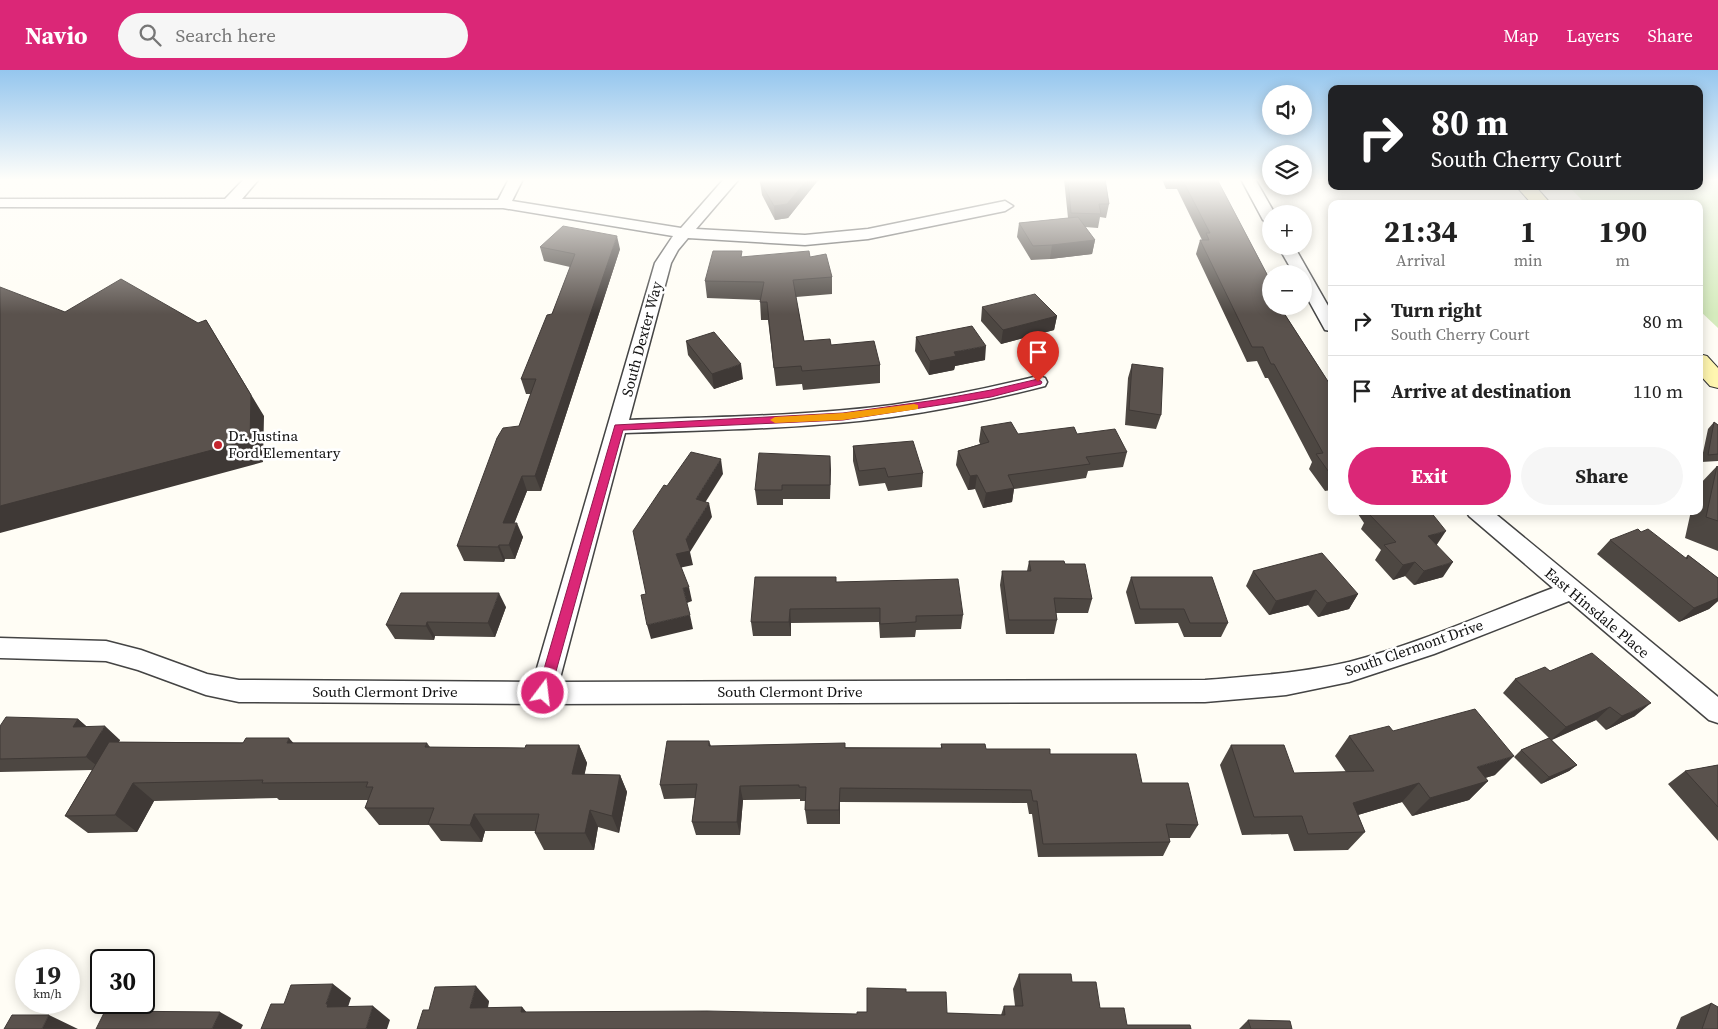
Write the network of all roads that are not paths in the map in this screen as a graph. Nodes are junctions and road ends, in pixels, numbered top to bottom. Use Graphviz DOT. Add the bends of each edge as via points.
graph roads {
  1 [pos="629,224"];
  2 [pos="692,224"];
  3 [pos="918,224"];
  4 [pos="684,233"];
  5 [pos="1312,281"];
  6 [pos="1328,286"];
  7 [pos="1312,292"];
  8 [pos="1328,321"];
  9 [pos="1703,365"];
  10 [pos="1718,381"];
  11 [pos="1038,382"];
  12 [pos="619,427"];
  13 [pos="1482,515"];
  14 [pos="1570,591"];
  15 [pos="0,648"];
  16 [pos="543,693"];
  17 [pos="1718,712"];
  1 -- 4 [label="street"];
  2 -- 4 [label="street, South Dexter Way"];
  3 -- 4 [label="street" via="835,238 750,238"];
  4 -- 12 [label="street, South Dexter Way" via="663,263"];
  5 -- 6 [label="street"];
  7 -- 8 [label="street"];
  9 -- 10 [label="main road"];
  11 -- 12 [label="street" via="991,394 843,416"];
  12 -- 16 [label="street, South Dexter Way"];
  13 -- 14 [label="street, East Hinsdale Place"];
  14 -- 16 [label="street, South Clermont Drive" via="1350,672 1286,684 1205,691"];
  14 -- 17 [label="street, East Hinsdale Place"];
  15 -- 16 [label="street, South Clermont Drive" via="106,651 206,684 239,690"];
}
